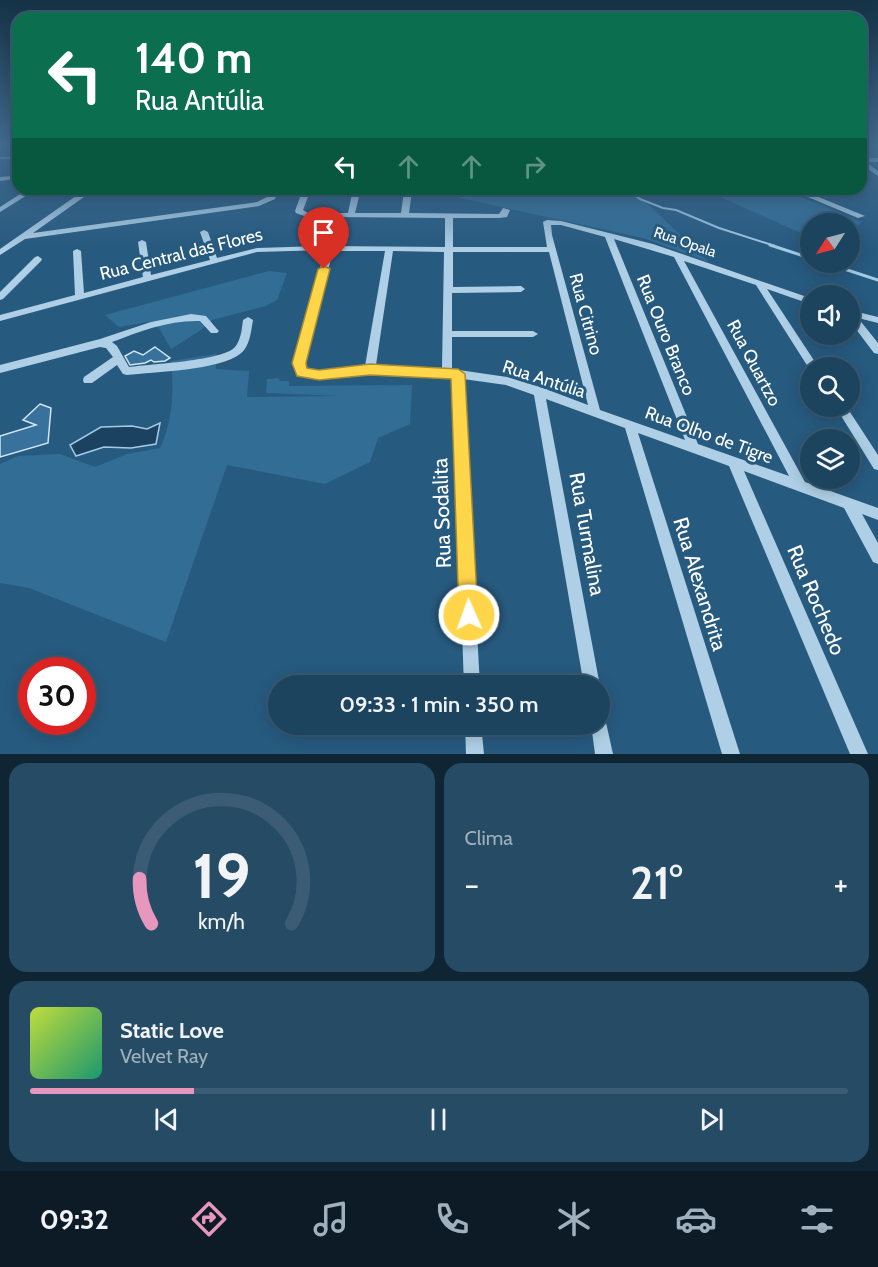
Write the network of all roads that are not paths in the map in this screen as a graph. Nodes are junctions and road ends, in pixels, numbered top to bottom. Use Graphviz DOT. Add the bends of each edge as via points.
graph roads {
  1 [pos="24,195"];
  2 [pos="82,195"];
  3 [pos="274,195"];
  4 [pos="305,195"];
  5 [pos="356,195"];
  6 [pos="408,195"];
  7 [pos="808,195"];
  8 [pos="0,210"];
  9 [pos="506,210"];
  10 [pos="332,215"];
  11 [pos="351,215"];
  12 [pos="405,215"];
  13 [pos="449,215"];
  14 [pos="861,216"];
  15 [pos="547,222"];
  16 [pos="204,232"];
  17 [pos="608,234"];
  18 [pos="24,237"];
  19 [pos="142,242"];
  20 [pos="327,248"];
  21 [pos="389,249"];
  22 [pos="450,249"];
  23 [pos="552,250"];
  24 [pos="77,252"];
  25 [pos="0,253"];
  26 [pos="677,255"];
  27 [pos="38,258"];
  28 [pos="214,260"];
  29 [pos="147,278"];
  30 [pos="760,285"];
  31 [pos="521,289"];
  32 [pos="449,290"];
  33 [pos="0,297"];
  34 [pos="80,297"];
  35 [pos="800,298"];
  36 [pos="860,316"];
  37 [pos="0,318"];
  38 [pos="248,320"];
  39 [pos="878,320"];
  40 [pos="860,328"];
  41 [pos="214,331"];
  42 [pos="448,334"];
  43 [pos="533,334"];
  44 [pos="100,343"];
  45 [pos="878,350"];
  46 [pos="807,357"];
  47 [pos="118,359"];
  48 [pos="0,369"];
  49 [pos="370,369"];
  50 [pos="452,373"];
  51 [pos="88,380"];
  52 [pos="539,391"];
  53 [pos="596,414"];
  54 [pos="847,417"];
  55 [pos="630,426"];
  56 [pos="694,448"];
  57 [pos="734,463"];
  58 [pos="878,465"];
  59 [pos="800,485"];
  60 [pos="800,487"];
  61 [pos="807,489"];
  62 [pos="849,504"];
  63 [pos="878,514"];
  64 [pos="878,556"];
  65 [pos="471,675"];
  66 [pos="590,675"];
  67 [pos="474,735"];
  68 [pos="601,735"];
  69 [pos="475,754"];
  70 [pos="604,754"];
  71 [pos="731,754"];
  72 [pos="859,754"];
  1 -- 8 [label="street"];
  2 -- 18 [label="street"];
  3 -- 18 [label="street" via="259,204"];
  4 -- 10 [label="street" via="301,213"];
  5 -- 11 [label="street"];
  6 -- 12 [label="street"];
  7 -- 14 [label="street"];
  9 -- 13 [label="street" via="499,216"];
  10 -- 11 [label="street"];
  10 -- 20 [label="street"];
  11 -- 12 [label="street"];
  12 -- 13 [label="street"];
  13 -- 22 [label="street, Rua Sodalita"];
  15 -- 17 [label="street, Rua Opala"];
  15 -- 23 [label="street, Rua Citrino"];
  16 -- 28 [label="street"];
  17 -- 26 [label="street, Rua Opala"];
  17 -- 56 [label="street, Rua Ouro Branco"];
  18 -- 25 [label="street"];
  19 -- 29 [label="street"];
  20 -- 21 [label="street, Rua Central das Flores"];
  20 -- 28 [label="street, Rua Central das Flores" via="265,249"];
  20 -- 49 [label="street, Rua Antúlia" via="299,363 301,373 319,375"];
  21 -- 22 [label="street, Rua Central das Flores"];
  21 -- 49 [label="street"];
  22 -- 23 [label="street, Rua Central das Flores"];
  22 -- 32 [label="street, Rua Sodalita"];
  23 -- 53 [label="street, Rua Citrino"];
  24 -- 34 [label="street"];
  26 -- 30 [label="street, Rua Opala"];
  26 -- 59 [label="street, Rua Quartzo"];
  27 -- 33 [label="street"];
  28 -- 29 [label="street, Rua Central das Flores"];
  29 -- 34 [label="street, Rua Central das Flores"];
  30 -- 35 [label="street, Rua Opala"];
  30 -- 46 [label="street"];
  31 -- 32 [label="street"];
  32 -- 42 [label="street, Rua Sodalita"];
  34 -- 37 [label="street, Rua Central das Flores"];
  36 -- 39 [label="street"];
  38 -- 47 [label="street" via="243,342 229,356 127,371"];
  40 -- 45 [label="street"];
  41 -- 44 [label="street" via="203,318 192,317"];
  42 -- 43 [label="street"];
  42 -- 50 [label="street, Rua Sodalita"];
  44 -- 47 [label="street" via="110,344"];
  44 -- 48 [label="street"];
  47 -- 51 [label="street"];
  49 -- 50 [label="street, Rua Antúlia"];
  50 -- 52 [label="street, Rua Antúlia" via="507,381"];
  50 -- 65 [label="street, Rua Sodalita"];
  52 -- 53 [label="street, Rua Antúlia"];
  52 -- 66 [label="street, Rua Turmalina"];
  53 -- 55 [label="street, Rua Olho de Tigre"];
  54 -- 58 [label="street"];
  55 -- 56 [label="street, Rua Olho de Tigre"];
  55 -- 71 [label="street, Rua Alexandrita"];
  56 -- 57 [label="street, Rua Olho de Tigre"];
  57 -- 60 [label="street, Rua Olho de Tigre"];
  57 -- 72 [label="street, Rua Rochedo"];
  61 -- 62 [label="street, Rua Olho de Tigre"];
  62 -- 63 [label="street, Rua Olho de Tigre"];
  62 -- 64 [label="street"];
  67 -- 69 [label="street"];
  68 -- 70 [label="street"];
}
